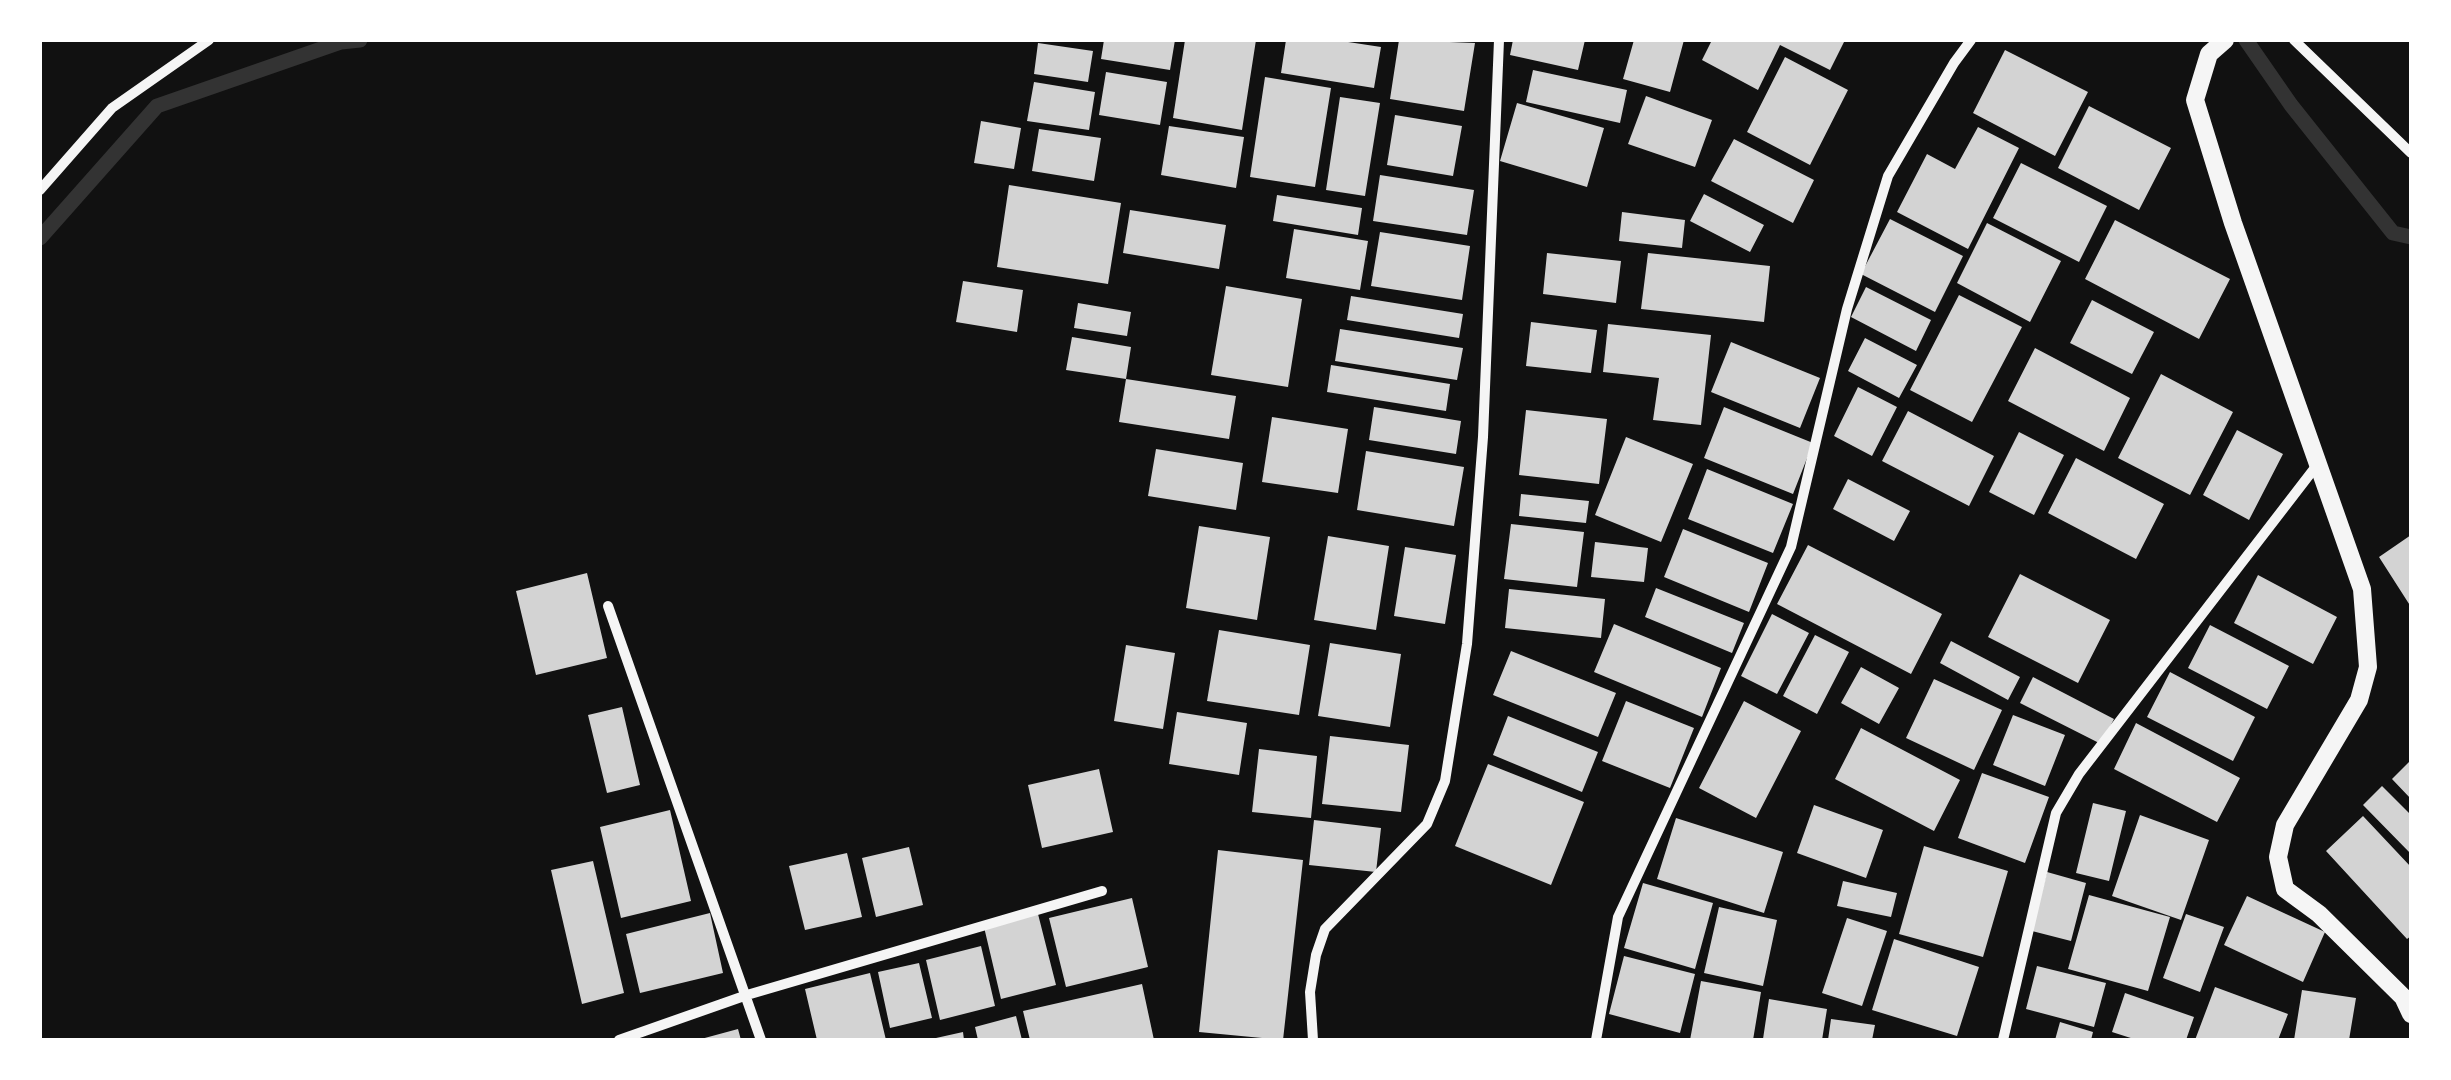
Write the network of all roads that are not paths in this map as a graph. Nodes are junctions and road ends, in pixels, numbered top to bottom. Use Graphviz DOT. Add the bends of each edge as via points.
graph roads {
  1 [pos="209,40"];
  2 [pos="1499,40"];
  3 [pos="1971,40"];
  4 [pos="2225,40"];
  5 [pos="2294,40"];
  6 [pos="2411,152"];
  7 [pos="40,190"];
  8 [pos="2316,465"];
  9 [pos="608,606"];
  10 [pos="1102,891"];
  11 [pos="747,994"];
  12 [pos="2411,1014"];
  13 [pos="618,1040"];
  14 [pos="761,1040"];
  15 [pos="1313,1040"];
  16 [pos="1596,1040"];
  17 [pos="2003,1040"];
  1 -- 7 [label="street" via="112,108"];
  2 -- 15 [label="street" via="1483,437 1467,644 1445,781 1427,824 1325,928 1310,992"];
  3 -- 16 [label="street" via="1888,176 1847,309 1791,547 1618,917"];
  4 -- 8 [label="street" via="2210,54 2195,100"];
  5 -- 6 [label="street"];
  8 -- 12 [label="street" via="2362,589 2368,667 2359,700 2286,825 2278,857 2285,889 2320,914 2403,997"];
  8 -- 17 [label="street" via="2056,813"];
  9 -- 11 [label="street"];
  10 -- 11 [label="street"];
  11 -- 13 [label="street"];
  11 -- 14 [label="street"];
}
